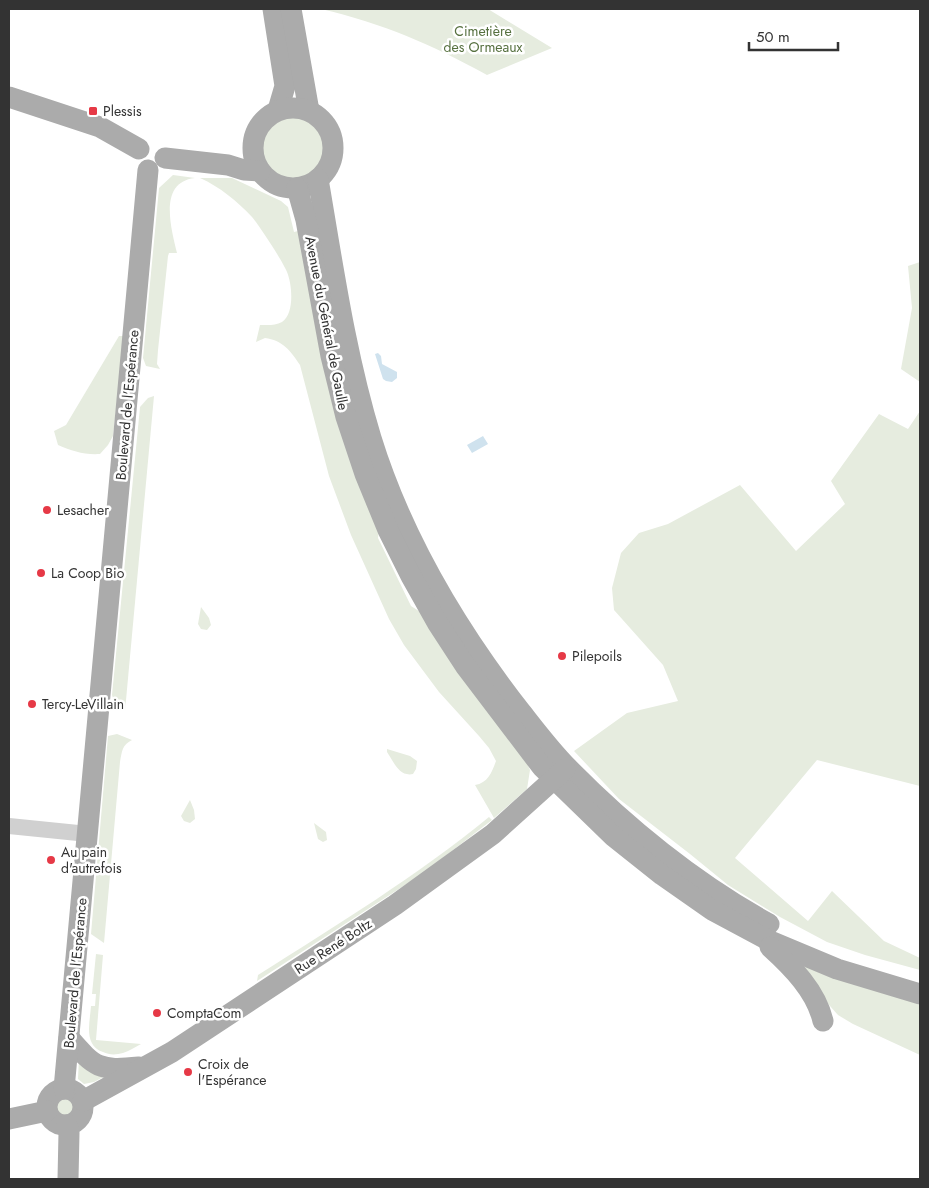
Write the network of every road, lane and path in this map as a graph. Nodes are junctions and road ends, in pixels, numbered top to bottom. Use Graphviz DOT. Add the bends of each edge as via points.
graph roads {
  1 [pos="273,9"];
  2 [pos="291,9"];
  3 [pos="9,97"];
  4 [pos="278,110"];
  5 [pos="309,110"];
  6 [pos="139,148"];
  7 [pos="253,149"];
  8 [pos="165,158"];
  9 [pos="228,165"];
  10 [pos="148,170"];
  11 [pos="260,171"];
  12 [pos="318,179"];
  13 [pos="297,188"];
  14 [pos="561,773"];
  15 [pos="9,826"];
  16 [pos="88,834"];
  17 [pos="755,933"];
  18 [pos="920,982"];
  19 [pos="920,994"];
  20 [pos="823,1021"];
  21 [pos="69,1038"];
  22 [pos="146,1067"];
  23 [pos="64,1088"];
  24 [pos="83,1101"];
  25 [pos="47,1111"];
  26 [pos="9,1119"];
  27 [pos="67,1126"];
  28 [pos="68,1179"];
  1 -- 4 [label="main road" via="284,86"];
  2 -- 5 [label="main road"];
  3 -- 6 [label="main road" via="100,127"];
  4 -- 5 [label="main road" via="294,107"];
  4 -- 7 [label="main road" via="260,125"];
  5 -- 12 [label="main road" via="328,128 333,141 333,155 328,168"];
  6 -- 8 [label="main road" via="147,143 156,144"];
  6 -- 10 [label="main road" via="138,162"];
  7 -- 9 [label="main road"];
  7 -- 11 [label="main road"];
  8 -- 9 [label="main road"];
  8 -- 10 [label="main road" via="157,169"];
  9 -- 11 [label="main road"];
  10 -- 16 [label="main road, Boulevard de l'Espérance"];
  11 -- 13 [label="main road" via="276,184"];
  12 -- 13 [label="main road"];
  12 -- 14 [label="main road, Avenue du Général de Gaulle" via="348,353 386,481 425,566 467,638"];
  13 -- 14 [label="main road, Avenue du Général de Gaulle" via="346,417 388,530 415,584 466,667 542,767"];
  14 -- 17 [label="main road, Avenue du Général de Gaulle" via="613,836 712,910"];
  14 -- 18 [label="main road, Avenue du Général de Gaulle" via="698,880 740,908 840,958"];
  14 -- 22 [label="main road, Rue René Boltz" via="493,834 395,905"];
  15 -- 16 [label="street"];
  16 -- 21 [label="main road, Boulevard de l'Espérance"];
  17 -- 19 [label="main road, Avenue du Général de Gaulle" via="837,969"];
  17 -- 20 [label="main road" via="788,963 813,995"];
  21 -- 22 [label="main road" via="96,1065 113,1070"];
  21 -- 23 [label="main road, Boulevard de l'Espérance"];
  22 -- 24 [label="main road, Rue René Boltz"];
  23 -- 24 [label="main road" via="76,1092"];
  23 -- 25 [label="main road" via="53,1093"];
  24 -- 27 [label="main road" via="81,1117"];
  25 -- 26 [label="main road"];
  25 -- 27 [label="main road" via="56,1123"];
  27 -- 28 [label="main road"];
}
